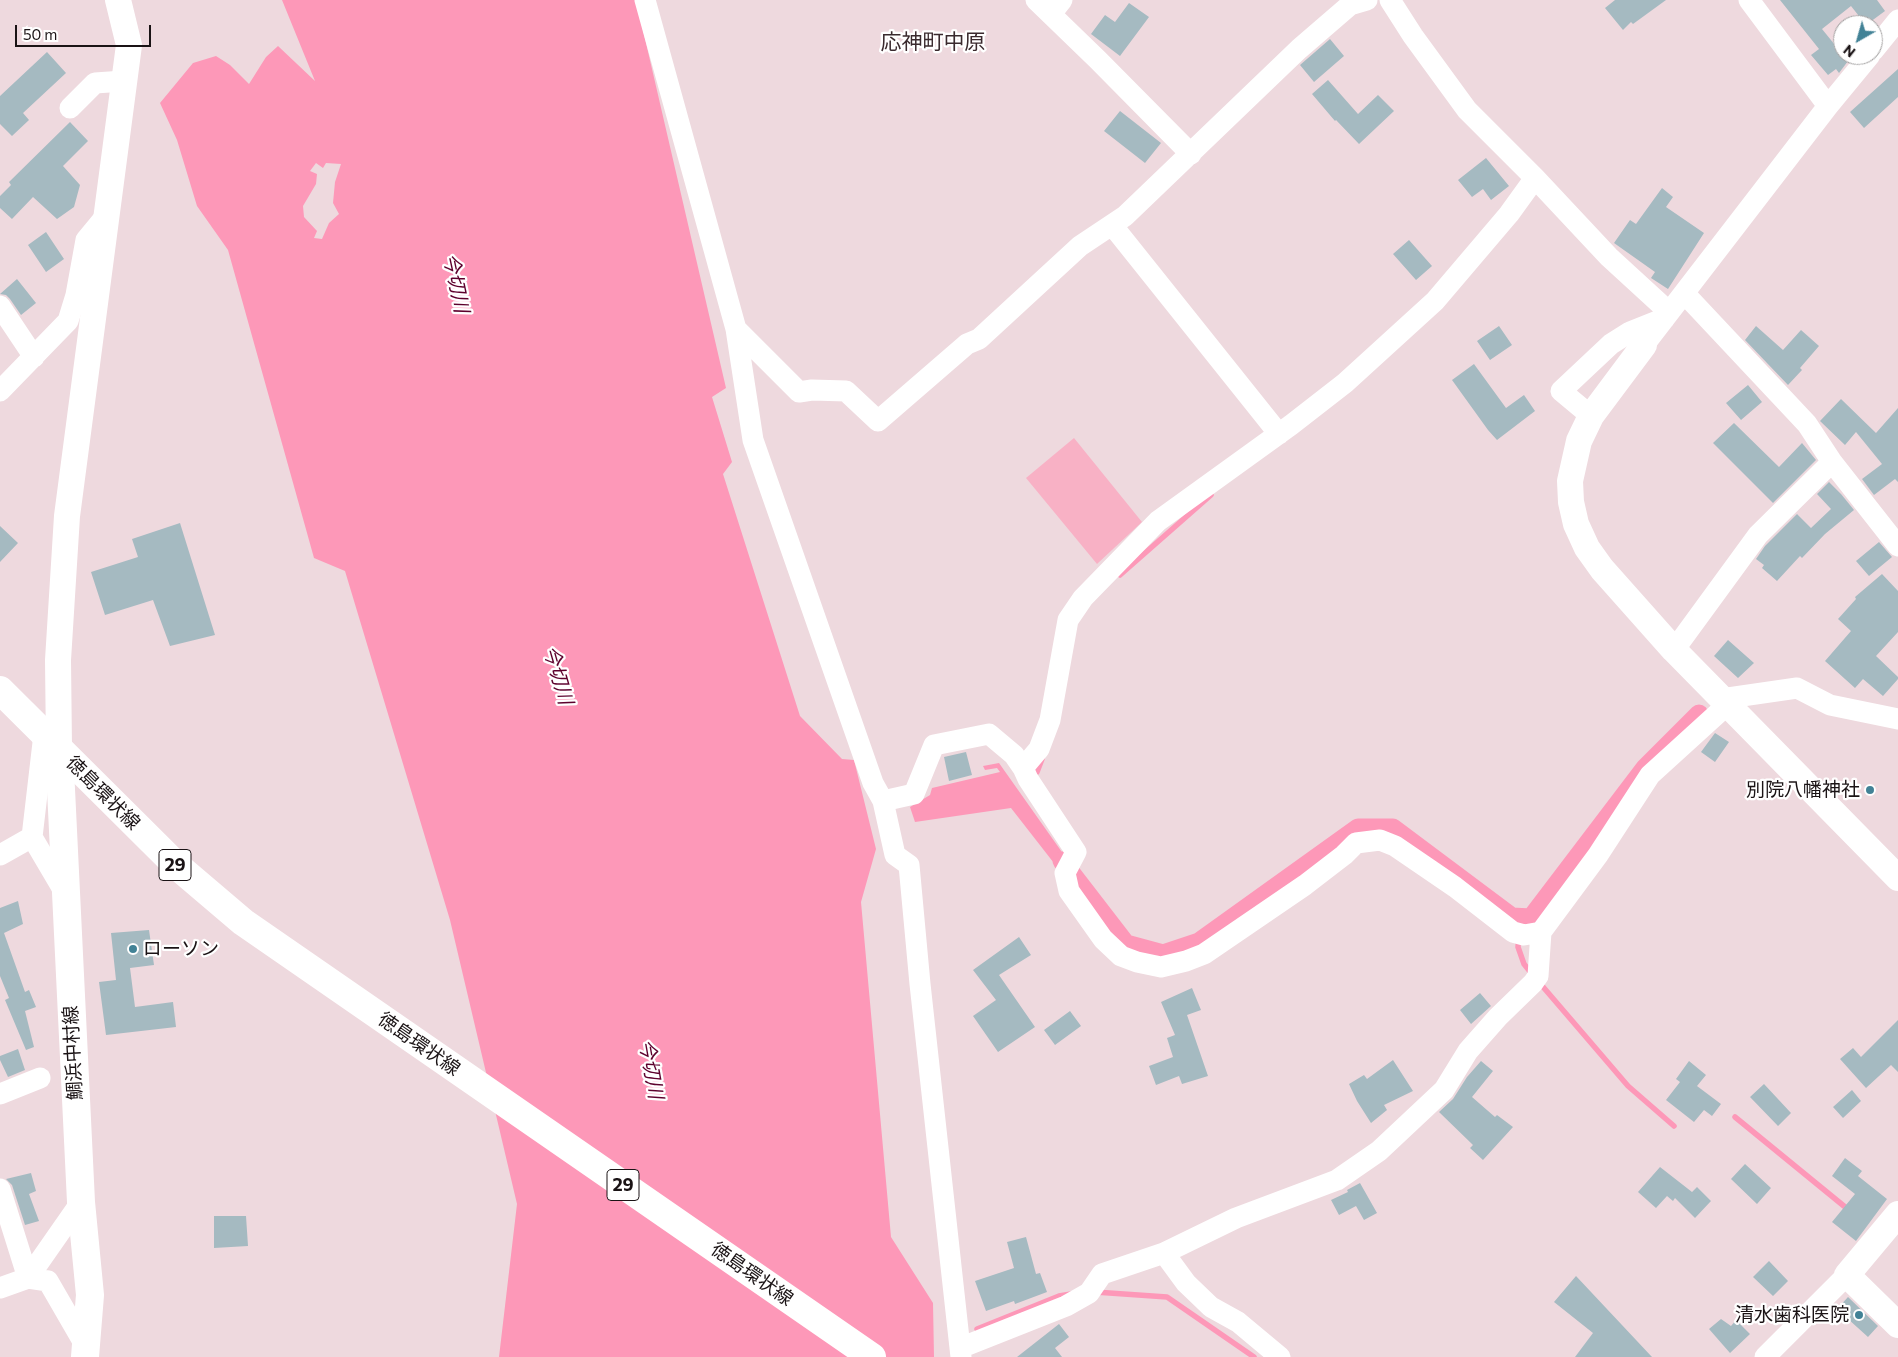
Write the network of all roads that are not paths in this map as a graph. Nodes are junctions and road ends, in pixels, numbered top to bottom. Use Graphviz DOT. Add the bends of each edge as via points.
graph roads {
  1 [pos="118,0"];
  2 [pos="645,0"];
  3 [pos="1367,0"];
  4 [pos="1390,0"];
  5 [pos="1749,0"];
  6 [pos="1050,5"];
  7 [pos="1898,20"];
  8 [pos="1883,39"];
  9 [pos="1862,65"];
  10 [pos="124,81"];
  11 [pos="1828,106"];
  12 [pos="70,108"];
  13 [pos="1191,154"];
  14 [pos="1535,178"];
  15 [pos="106,217"];
  16 [pos="1112,225"];
  17 [pos="1684,294"];
  18 [pos="0,306"];
  19 [pos="1667,315"];
  20 [pos="736,329"];
  21 [pos="1644,345"];
  22 [pos="34,357"];
  23 [pos="0,390"];
  24 [pos="1592,416"];
  25 [pos="1279,434"];
  26 [pos="1832,462"];
  27 [pos="1898,546"];
  28 [pos="1674,650"];
  29 [pos="0,690"];
  30 [pos="1724,702"];
  31 [pos="1898,719"];
  32 [pos="52,741"];
  33 [pos="1023,768"];
  34 [pos="883,801"];
  35 [pos="32,837"];
  36 [pos="0,855"];
  37 [pos="1898,878"];
  38 [pos="65,893"];
  39 [pos="1526,933"];
  40 [pos="40,1078"];
  41 [pos="0,1094"];
  42 [pos="0,1189"];
  43 [pos="81,1202"];
  44 [pos="1898,1214"];
  45 [pos="1164,1253"];
  46 [pos="1848,1275"];
  47 [pos="28,1278"];
  48 [pos="0,1288"];
  49 [pos="1898,1325"];
  50 [pos="85,1351"];
  51 [pos="960,1352"];
  52 [pos="872,1357"];
  53 [pos="1280,1357"];
  54 [pos="1765,1357"];
  1 -- 10 [label="street" via="129,44"];
  2 -- 20 [label="street"];
  3 -- 13 [label="street" via="1350,5"];
  4 -- 14 [label="street" via="1467,110"];
  5 -- 11 [label="street"];
  6 -- 13 [label="street"];
  7 -- 8 [label="street"];
  9 -- 11 [label="street"];
  10 -- 12 [label="street" via="95,83"];
  10 -- 15 [label="street"];
  11 -- 17 [label="street"];
  13 -- 16 [label="street"];
  14 -- 19 [label="street"];
  14 -- 25 [label="street" via="1509,214 1435,301 1345,383"];
  15 -- 22 [label="street" via="86,240 68,320"];
  15 -- 32 [label="street" via="68,516"];
  16 -- 20 [label="street" via="1080,246 979,338 967,344 878,421 846,391 799,392"];
  16 -- 25 [label="street"];
  17 -- 19 [label="street"];
  17 -- 26 [label="street" via="1808,424"];
  18 -- 22 [label="street"];
  19 -- 21 [label="street"];
  19 -- 24 [label="street" via="1611,344 1561,391"];
  20 -- 34 [label="street" via="753,440 873,783"];
  21 -- 24 [label="street"];
  22 -- 23 [label="street"];
  24 -- 28 [label="street" via="1579,441 1570,482 1576,524 1602,569"];
  25 -- 33 [label="street" via="1158,521 1082,598 1068,620 1050,720 1039,748"];
  26 -- 27 [label="street"];
  26 -- 28 [label="street" via="1758,535"];
  28 -- 30 [label="street"];
  29 -- 32 [label="main road, 徳島環状線 / 29"];
  30 -- 31 [label="street" via="1797,688 1830,705"];
  30 -- 37 [label="street"];
  30 -- 39 [label="street" via="1650,775 1598,855"];
  32 -- 35 [label="street"];
  32 -- 38 [label="main road, 鯛浜中村線"];
  32 -- 52 [label="main road, 徳島環状線 / 29" via="183,872 243,922"];
  33 -- 34 [label="street" via="1014,755 988,734 934,745 914,794"];
  33 -- 39 [label="street" via="1076,852 1068,867 1069,891 1103,939 1121,956 1137,962 1161,967 1204,954 1305,885 1356,843 1380,840 1395,846"];
  34 -- 51 [label="street" via="895,855 910,865"];
  35 -- 36 [label="street"];
  35 -- 38 [label="street"];
  38 -- 43 [label="main road, 鯛浜中村線"];
  39 -- 45 [label="street" via="1536,979 1468,1051 1444,1090 1379,1151 1337,1180 1236,1218"];
  40 -- 41 [label="street"];
  42 -- 47 [label="street"];
  43 -- 47 [label="street"];
  43 -- 50 [label="main road, 鯛浜中村線" via="90,1295"];
  44 -- 46 [label="street"];
  45 -- 51 [label="street" via="1102,1274 1089,1293 1074,1302"];
  45 -- 53 [label="street" via="1186,1283 1211,1307 1238,1322"];
  46 -- 49 [label="street"];
  46 -- 54 [label="street"];
  47 -- 48 [label="street"];
  47 -- 50 [label="street" via="48,1281"];
}
